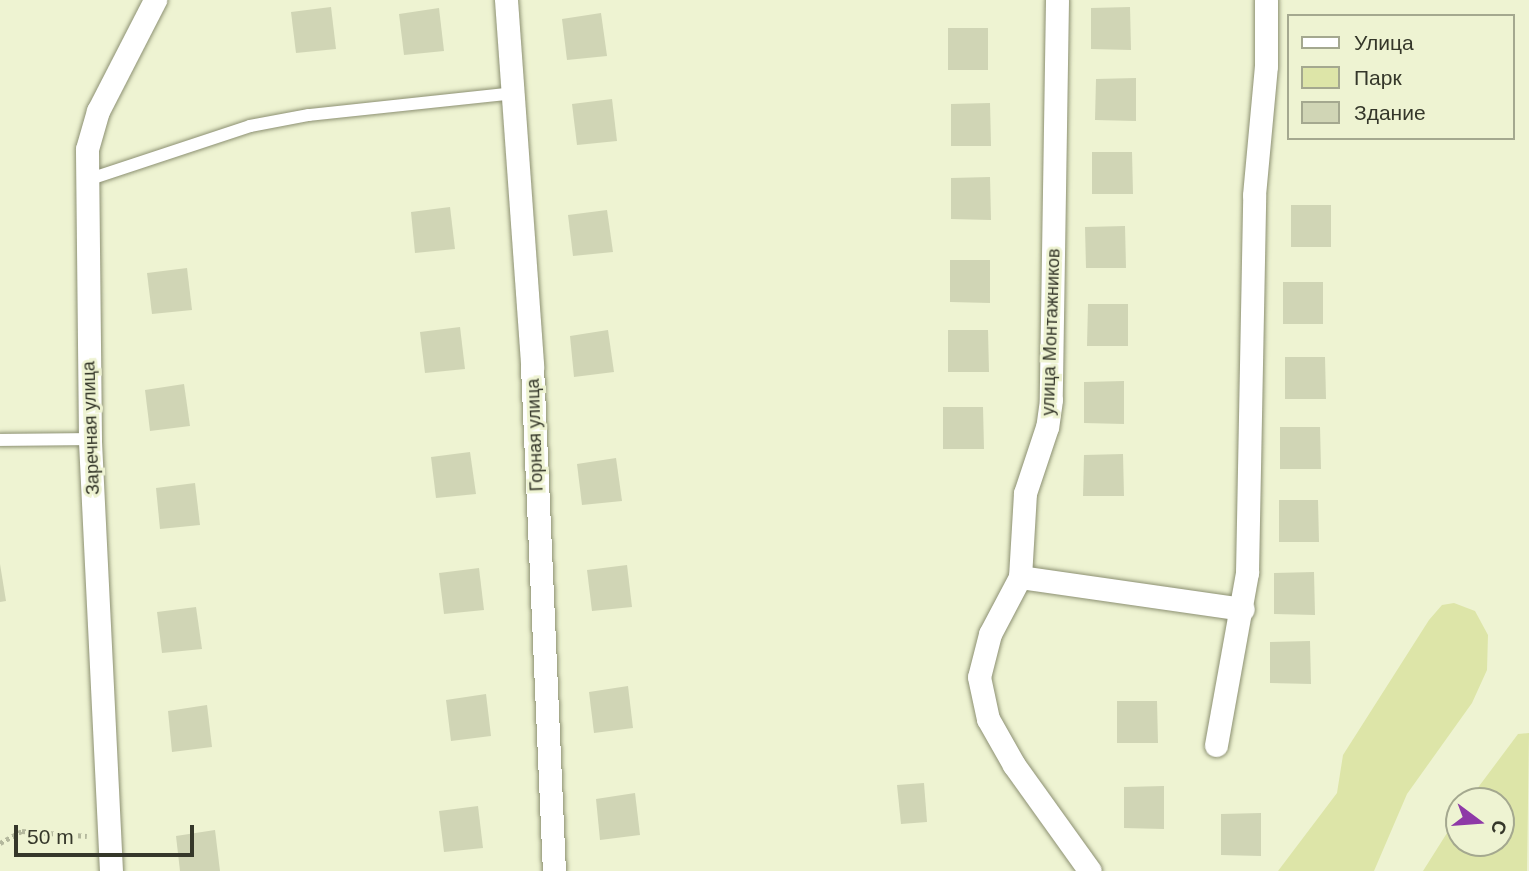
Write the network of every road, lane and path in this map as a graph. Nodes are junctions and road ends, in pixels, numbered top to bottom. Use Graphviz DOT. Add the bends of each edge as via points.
graph roads {
  1 [pos="155,0"];
  2 [pos="506,0"];
  3 [pos="1057,0"];
  4 [pos="1266,0"];
  5 [pos="514,93"];
  6 [pos="87,180"];
  7 [pos="90,439"];
  8 [pos="0,440"];
  9 [pos="1020,577"];
  10 [pos="1244,609"];
  11 [pos="1216,745"];
  12 [pos="110,837"];
  13 [pos="0,843"];
  14 [pos="111,871"];
  15 [pos="554,871"];
  16 [pos="1090,871"];
  1 -- 6 [label="street, Заречная улица" via="98,111 88,149"];
  2 -- 5 [label="street, Горная улица"];
  3 -- 9 [label="street, улица Монтажников" via="1051,400 1025,493"];
  4 -- 10 [label="street" via="1266,66 1254,195"];
  5 -- 6 [label="lane" via="309,115 250,126"];
  5 -- 15 [label="street, Горная улица" via="532,366"];
  6 -- 7 [label="street, Заречная улица"];
  7 -- 8 [label="lane"];
  7 -- 12 [label="street, Заречная улица"];
  9 -- 10 [label="street"];
  9 -- 16 [label="street, улица Монтажников" via="983,655 982,699 1014,765"];
  10 -- 11 [label="street"];
  12 -- 13 [label="path" via="22,831"];
  12 -- 14 [label="street, Заречная улица"];
}
